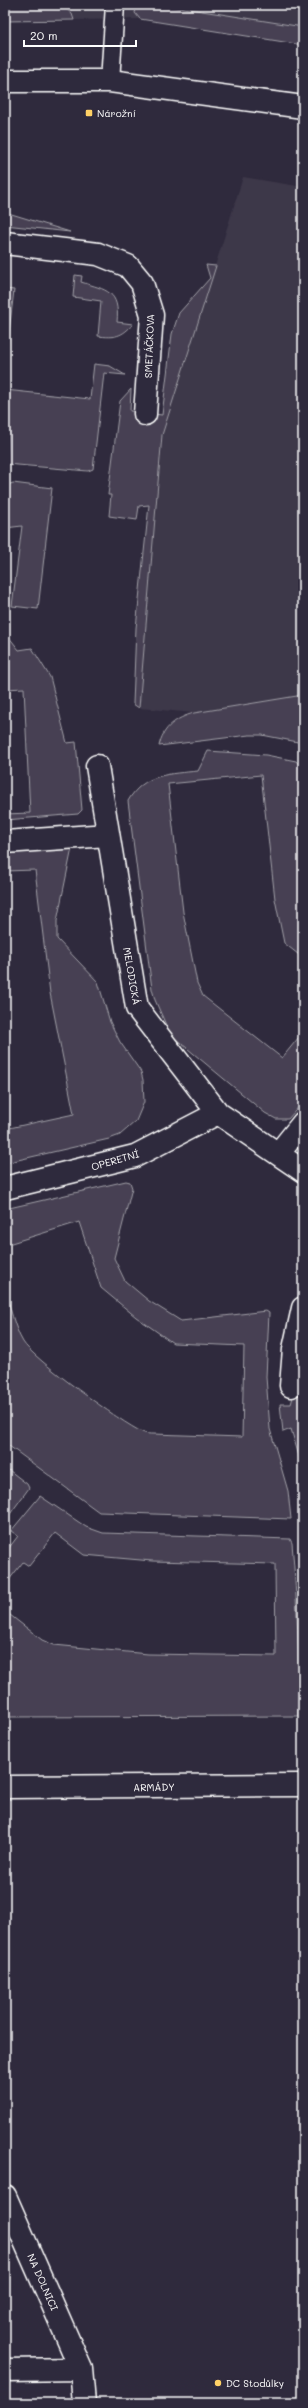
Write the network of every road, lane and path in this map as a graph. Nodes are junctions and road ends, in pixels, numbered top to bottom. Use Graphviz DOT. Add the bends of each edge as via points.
graph roads {
  1 [pos="115,5"];
  2 [pos="5,80"];
  3 [pos="110,82"];
  4 [pos="303,107"];
  5 [pos="5,243"];
  6 [pos="144,414"];
  7 [pos="97,766"];
  8 [pos="108,835"];
  9 [pos="5,842"];
  10 [pos="218,1113"];
  11 [pos="303,1123"];
  12 [pos="278,1154"];
  13 [pos="303,1171"];
  14 [pos="5,1188"];
  15 [pos="303,1308"];
  16 [pos="291,1386"];
  17 [pos="303,1785"];
  18 [pos="5,1787"];
  19 [pos="5,2196"];
  20 [pos="81,2369"];
  21 [pos="5,2370"];
  22 [pos="84,2403"];
  1 -- 3 [label="lane"];
  2 -- 3 [label="street"];
  3 -- 4 [label="street"];
  5 -- 6 [label="street, SMETÁČKOVA" via="98,254 128,266 142,283 152,315"];
  7 -- 8 [label="street, MELODICKÁ"];
  8 -- 9 [label="street"];
  8 -- 10 [label="street, MELODICKÁ" via="137,1008"];
  10 -- 12 [label="street, MELODICKÁ"];
  10 -- 14 [label="street, OPERETNÍ" via="135,1156"];
  11 -- 12 [label="street"];
  12 -- 13 [label="street, MELODICKÁ"];
  15 -- 16 [label="street" via="294,1349"];
  17 -- 18 [label="street, ARMÁDY"];
  19 -- 20 [label="street, NA DOLNICI"];
  20 -- 21 [label="street"];
  20 -- 22 [label="street, NA DOLNICI"];
}
